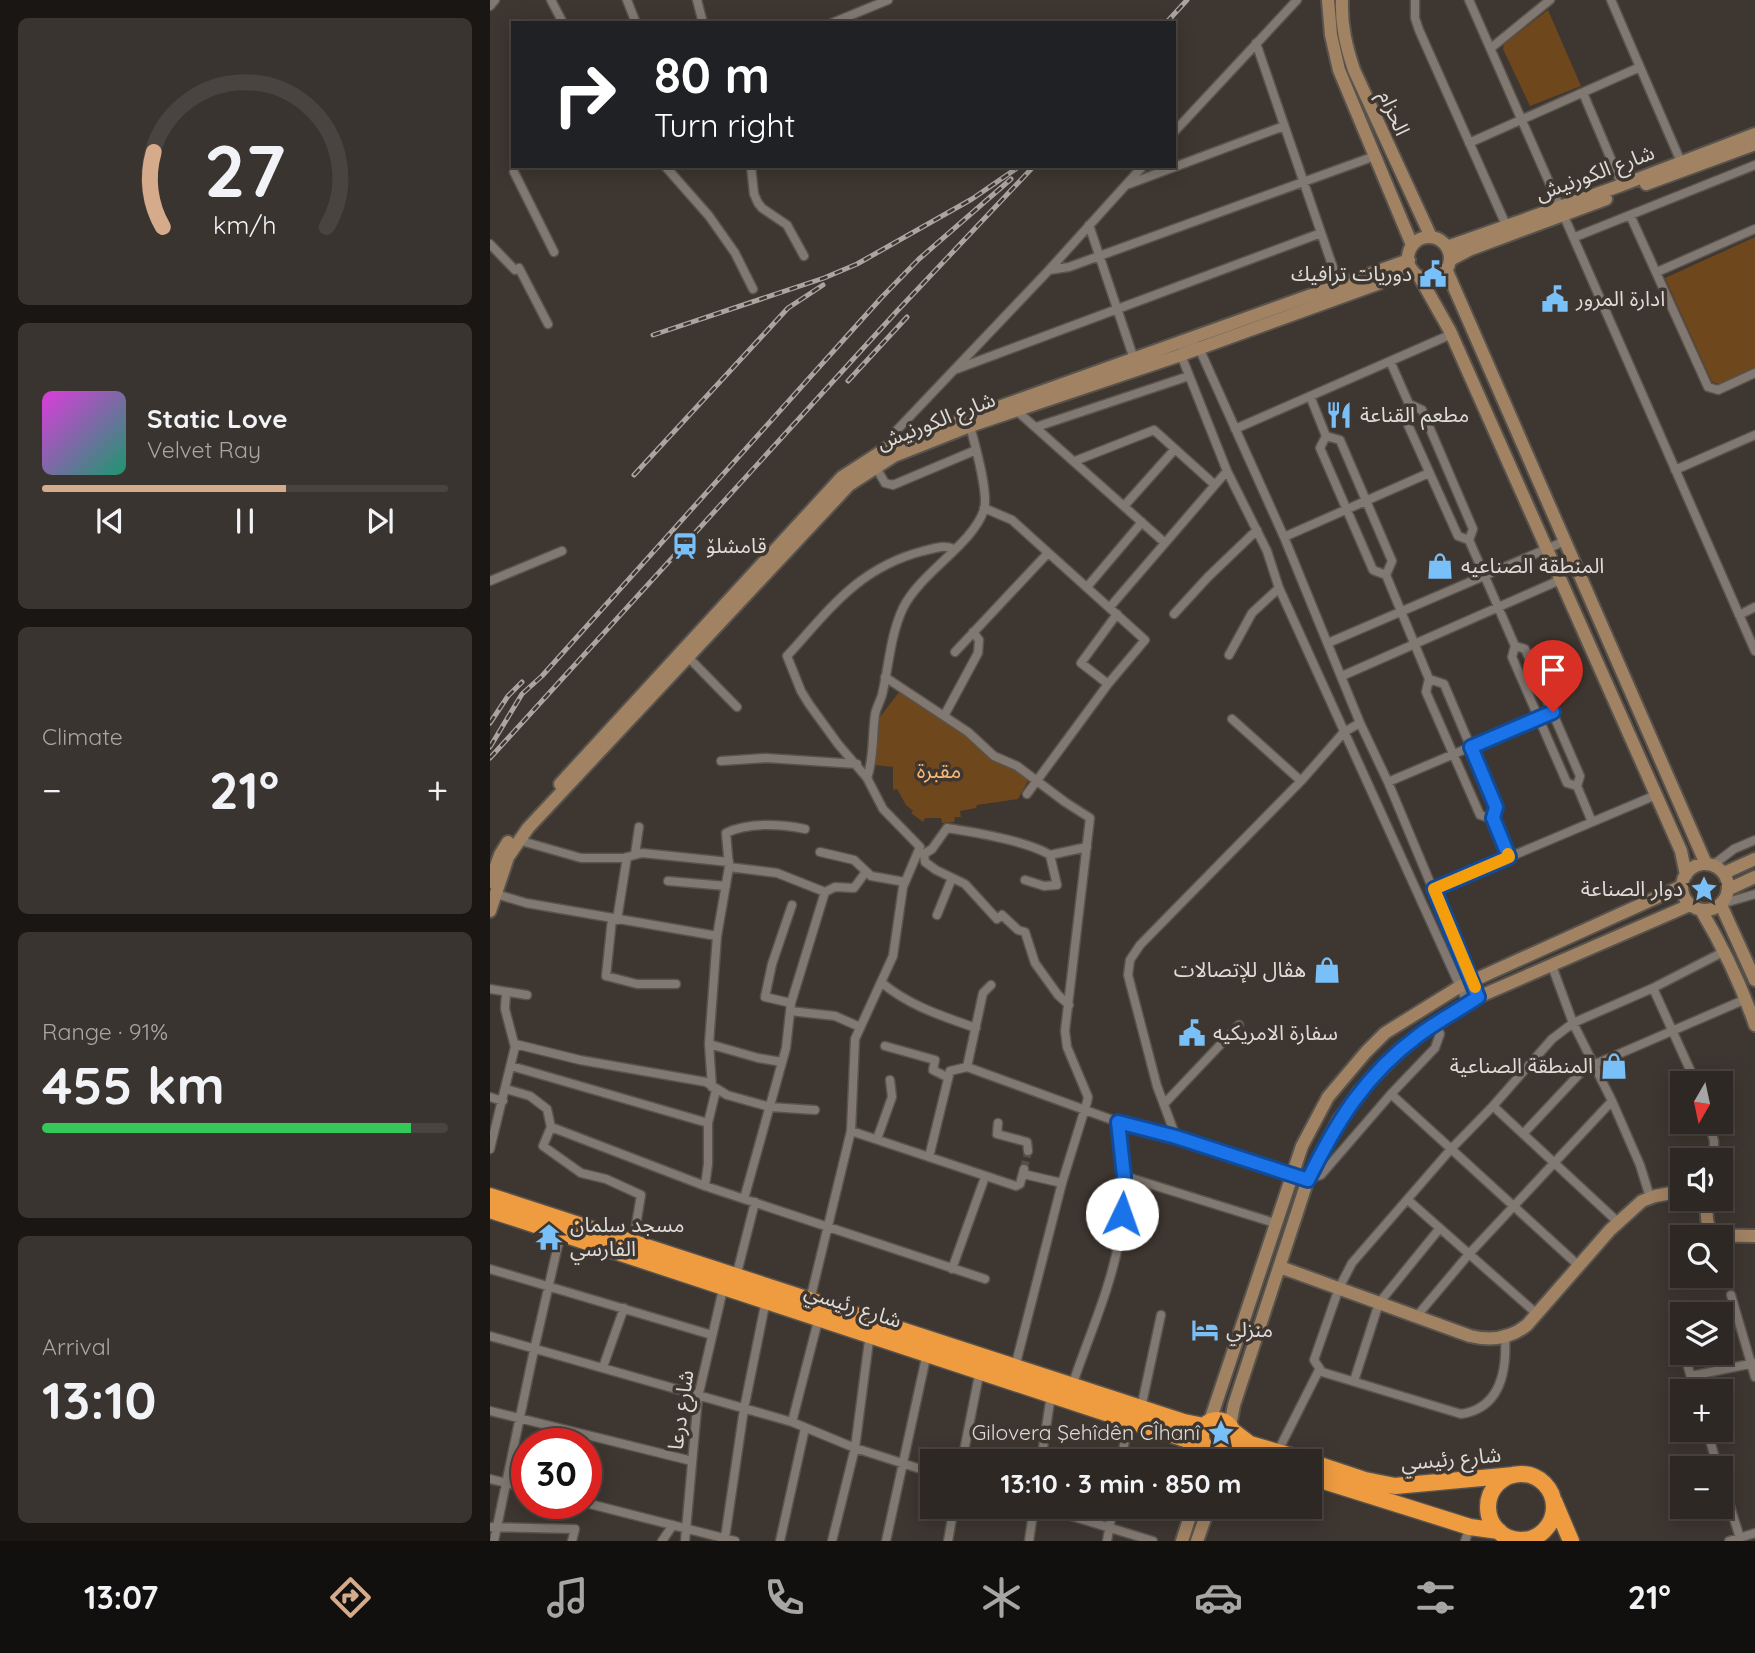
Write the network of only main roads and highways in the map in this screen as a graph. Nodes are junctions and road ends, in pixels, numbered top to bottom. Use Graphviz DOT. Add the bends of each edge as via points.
graph roads {
  1 [pos="490,1196"];
  2 [pos="490,1210"];
  3 [pos="730,1281"];
  4 [pos="813,1308"];
  5 [pos="1135,1413"];
  6 [pos="1207,1424"];
  7 [pos="1231,1429"];
  8 [pos="1206,1449"];
  9 [pos="1211,1449"];
  10 [pos="1221,1449"];
  11 [pos="1270,1449"];
  12 [pos="1322,1465"];
  13 [pos="1514,1475"];
  14 [pos="1322,1481"];
  15 [pos="1552,1496"];
  16 [pos="1488,1506"];
  17 [pos="1467,1534"];
  18 [pos="1509,1537"];
  19 [pos="1571,1541"];
  1 -- 3 [label="highway, شارع رئيسي"];
  2 -- 3 [label="highway, شارع رئيسي"];
  3 -- 4 [label="highway, شارع رئيسي"];
  3 -- 4 [label="highway, شارع رئيسي" via="766,1300"];
  4 -- 5 [label="highway, شارع رئيسي" via="1015,1367"];
  4 -- 5 [label="highway, شارع رئيسي" via="927,1353 1051,1393"];
  5 -- 6 [label="highway, شارع رئيسي"];
  5 -- 8 [label="highway, شارع رئيسي"];
  6 -- 7 [label="highway, شارع رئيسي" via="1221,1420"];
  6 -- 9 [label="highway" via="1200,1435"];
  7 -- 10 [label="highway" via="1232,1442"];
  7 -- 11 [label="highway, شارع رئيسي" via="1250,1444"];
  12 -- 13 [label="highway, شارع رئيسي" via="1395,1486"];
  13 -- 15 [label="highway, شارع رئيسي" via="1537,1478"];
  13 -- 16 [label="highway, شارع رئيسي" via="1494,1488"];
  14 -- 17 [label="highway, شارع رئيسي"];
  15 -- 18 [label="highway, شارع رئيسي" via="1553,1510 1546,1527 1531,1538"];
  15 -- 19 [label="highway, شارع رئيسي"];
  16 -- 17 [label="highway, شارع رئيسي" via="1477,1514"];
  16 -- 18 [label="highway" via="1490,1520"];
  17 -- 18 [label="highway, شارع رئيسي"];
}
